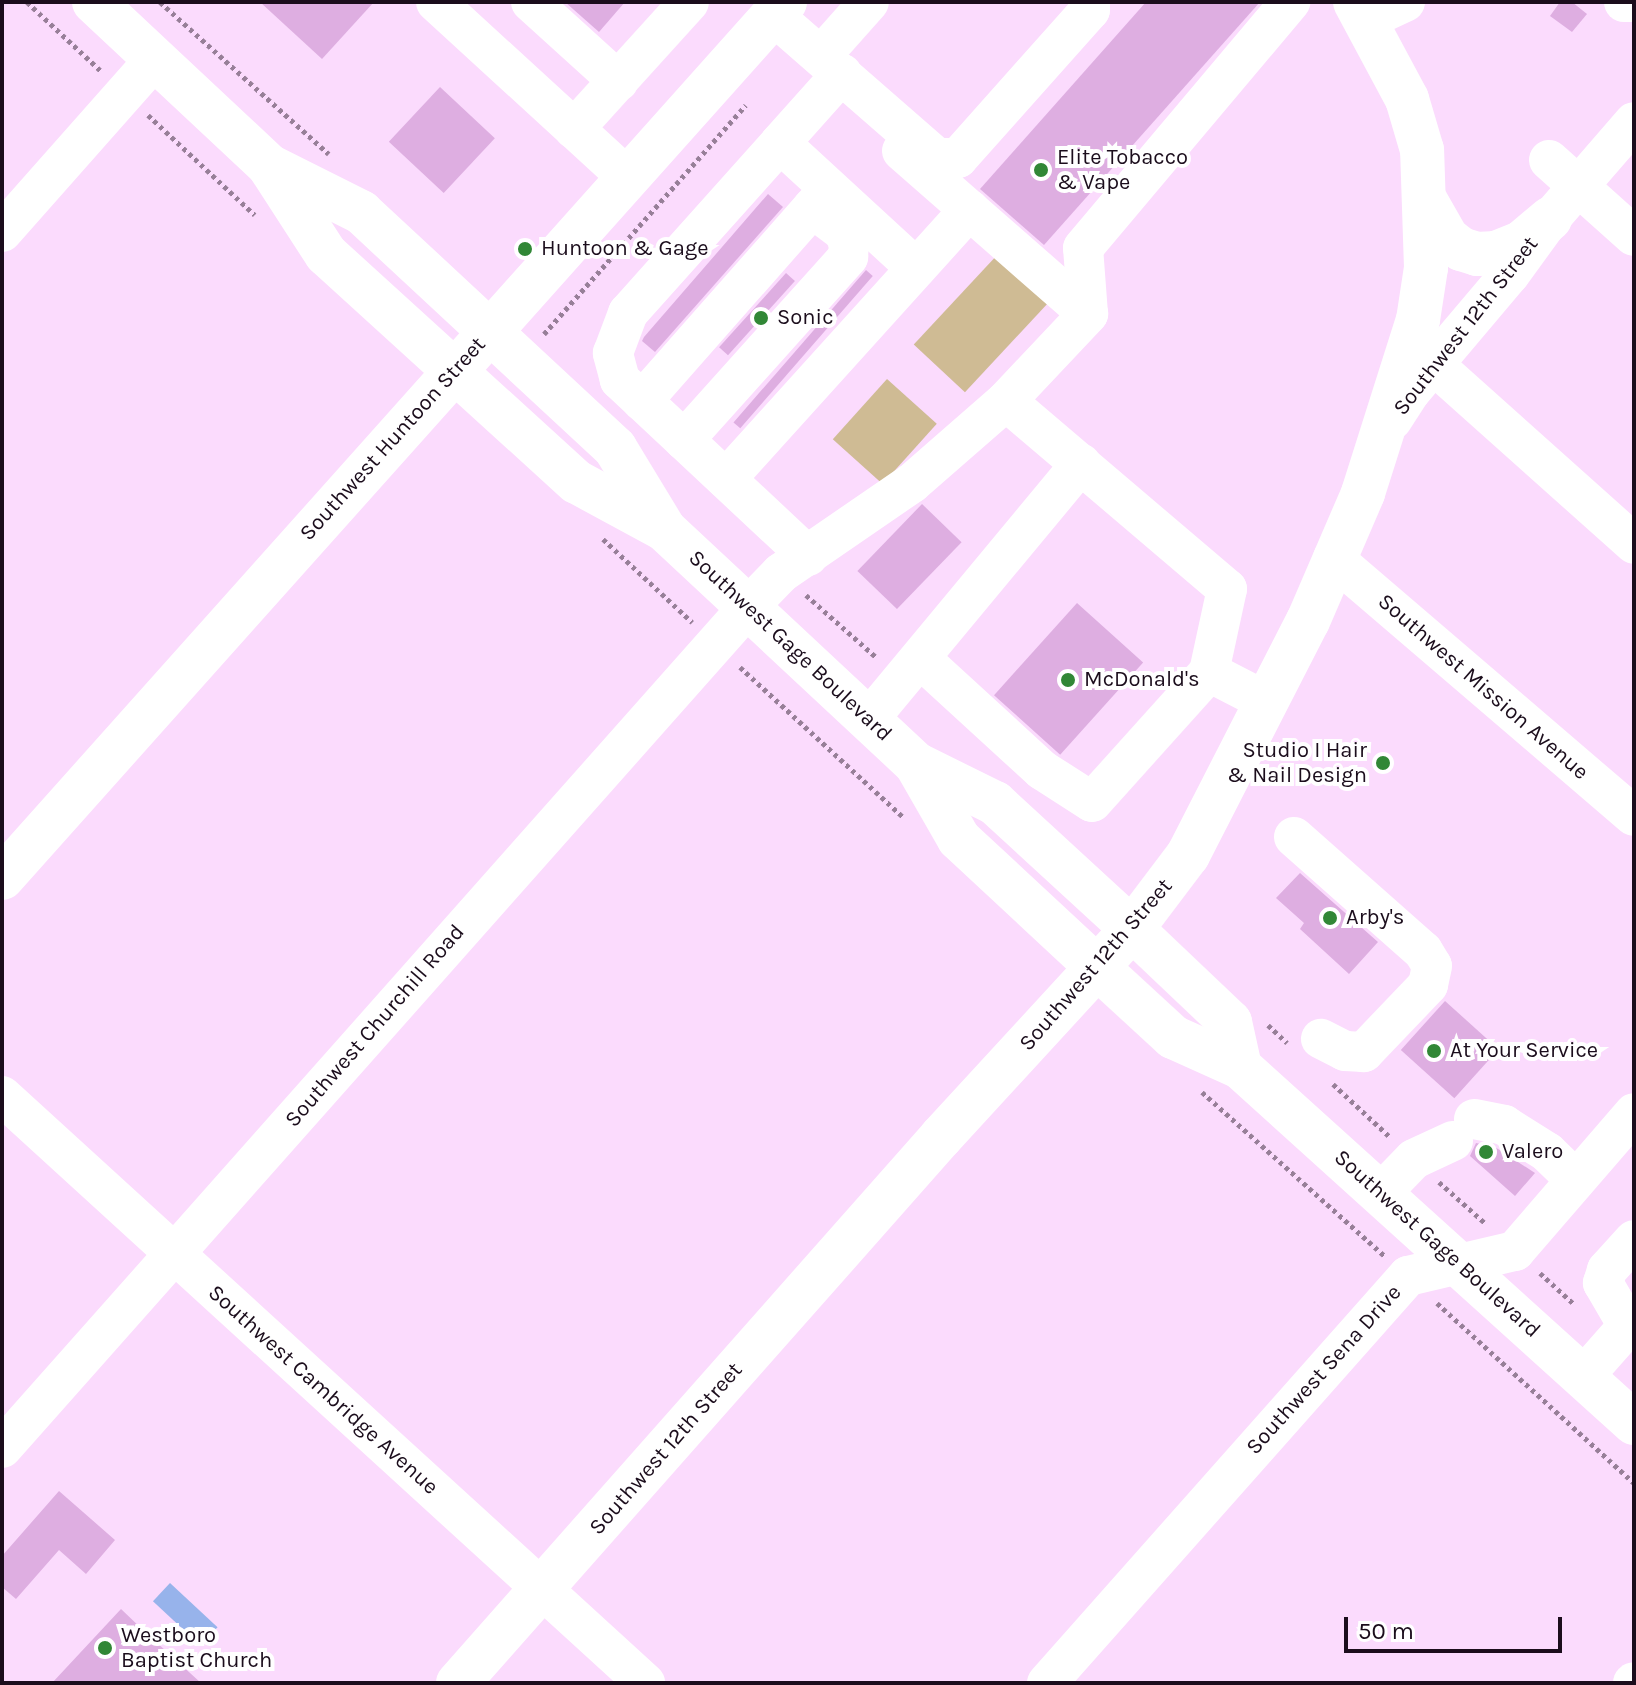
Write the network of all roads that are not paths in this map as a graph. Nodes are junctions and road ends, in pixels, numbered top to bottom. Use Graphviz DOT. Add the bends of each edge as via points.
graph roads {
  1 [pos="94,2"];
  2 [pos="436,2"];
  3 [pos="531,2"];
  4 [pos="689,2"];
  5 [pos="869,2"];
  6 [pos="1090,2"];
  7 [pos="1290,2"];
  8 [pos="1405,2"];
  9 [pos="1624,2"];
  10 [pos="1633,2"];
  11 [pos="779,8"];
  12 [pos="1361,11"];
  13 [pos="155,59"];
  14 [pos="831,73"];
  15 [pos="618,81"];
  16 [pos="1634,122"];
  17 [pos="574,129"];
  18 [pos="780,143"];
  19 [pos="1549,160"];
  20 [pos="269,166"];
  21 [pos="627,177"];
  22 [pos="1578,186"];
  23 [pos="821,198"];
  24 [pos="1426,201"];
  25 [pos="969,210"];
  26 [pos="1550,219"];
  27 [pos="2,232"];
  28 [pos="1634,236"];
  29 [pos="916,268"];
  30 [pos="1088,314"];
  31 [pos="489,331"];
  32 [pos="1433,364"];
  33 [pos="455,370"];
  34 [pos="642,401"];
  35 [pos="1006,401"];
  36 [pos="1382,436"];
  37 [pos="684,440"];
  38 [pos="1081,464"];
  39 [pos="726,479"];
  40 [pos="664,529"];
  41 [pos="1634,544"];
  42 [pos="808,556"];
  43 [pos="1333,558"];
  44 [pos="749,606"];
  45 [pos="922,660"];
  46 [pos="1209,672"];
  47 [pos="1267,702"];
  48 [pos="869,719"];
  49 [pos="916,764"];
  50 [pos="1634,816"];
  51 [pos="1294,837"];
  52 [pos="2,878"];
  53 [pos="1132,929"];
  54 [pos="1098,968"];
  55 [pos="1306,1043"];
  56 [pos="1240,1067"];
  57 [pos="2,1096"];
  58 [pos="1634,1113"];
  59 [pos="1576,1180"];
  60 [pos="1381,1193"];
  61 [pos="1634,1240"];
  62 [pos="173,1255"];
  63 [pos="1462,1266"];
  64 [pos="1626,1333"];
  65 [pos="1583,1377"];
  66 [pos="1632,1417"];
  67 [pos="2,1448"];
  68 [pos="543,1588"];
  69 [pos="458,1683"];
  70 [pos="645,1683"];
  71 [pos="1047,1683"];
  1 -- 13 [label="main road, Southwest Gage Boulevard"];
  2 -- 17 [label="street"];
  3 -- 15 [label="street"];
  4 -- 15 [label="street"];
  5 -- 14 [label="street"];
  6 -- 14 [label="street" via="1090,10 958,158 937,158"];
  7 -- 30 [label="street" via="1083,248"];
  8 -- 12 [label="street"];
  9 -- 10 [label="street"];
  11 -- 14 [label="street"];
  11 -- 21 [label="main road, Southwest Huntoon Street"];
  12 -- 24 [label="main road" via="1407,99 1422,150"];
  13 -- 20 [label="main road, Southwest Gage Boulevard"];
  13 -- 27 [label="street"];
  14 -- 18 [label="street"];
  14 -- 25 [label="street"];
  15 -- 17 [label="street"];
  16 -- 22 [label="street, Southwest 12th Street"];
  17 -- 21 [label="street"];
  18 -- 23 [label="street"];
  18 -- 34 [label="street" via="628,313 613,353 620,380"];
  19 -- 22 [label="street"];
  20 -- 31 [label="main road, Southwest Gage Boulevard" via="361,212"];
  20 -- 33 [label="main road, Southwest Gage Boulevard" via="326,254"];
  21 -- 31 [label="main road, Southwest Huntoon Street"];
  22 -- 26 [label="street, Southwest 12th Street"];
  22 -- 28 [label="street"];
  23 -- 29 [label="street"];
  23 -- 34 [label="street"];
  23 -- 37 [label="street" via="844,232 848,257"];
  24 -- 26 [label="main road" via="1447,238 1477,254 1521,243"];
  24 -- 36 [label="main road" via="1426,268 1418,320"];
  25 -- 29 [label="street"];
  25 -- 30 [label="street"];
  26 -- 32 [label="street, Southwest 12th Street"];
  29 -- 39 [label="street"];
  30 -- 35 [label="street, Southwest Churchill Road"];
  31 -- 33 [label="main road, Southwest Huntoon Street"];
  31 -- 40 [label="main road, Southwest Gage Boulevard" via="615,448"];
  32 -- 36 [label="street, Southwest 12th Street"];
  32 -- 41 [label="street"];
  33 -- 40 [label="main road, Southwest Gage Boulevard" via="577,482"];
  33 -- 52 [label="main road, Southwest Huntoon Street"];
  34 -- 37 [label="street"];
  35 -- 38 [label="street"];
  35 -- 42 [label="street, Southwest Churchill Road" via="912,483"];
  36 -- 43 [label="main road, Southwest 12th Street"];
  37 -- 39 [label="street"];
  38 -- 45 [label="street"];
  38 -- 46 [label="street" via="1227,589"];
  39 -- 42 [label="street"];
  40 -- 44 [label="main road, Southwest Gage Boulevard"];
  42 -- 44 [label="street, Southwest Churchill Road" via="781,573"];
  43 -- 47 [label="main road, Southwest 12th Street"];
  43 -- 50 [label="street, Southwest Mission Avenue"];
  44 -- 48 [label="main road, Southwest Gage Boulevard"];
  44 -- 62 [label="street, Southwest Churchill Road"];
  45 -- 46 [label="street" via="1042,770 1092,802"];
  45 -- 48 [label="street"];
  46 -- 47 [label="street"];
  47 -- 53 [label="main road, Southwest 12th Street" via="1188,855"];
  48 -- 49 [label="main road, Southwest Gage Boulevard"];
  49 -- 53 [label="main road, Southwest Gage Boulevard" via="995,803"];
  49 -- 54 [label="main road, Southwest Gage Boulevard" via="959,839"];
  51 -- 55 [label="street" via="1423,951 1432,966 1428,985 1364,1052"];
  53 -- 54 [label="main road, Southwest 12th Street"];
  53 -- 56 [label="main road, Southwest Gage Boulevard" via="1230,1022"];
  54 -- 56 [label="main road, Southwest Gage Boulevard" via="1173,1037"];
  54 -- 68 [label="main road, Southwest 12th Street" via="930,1149"];
  56 -- 60 [label="main road, Southwest Gage Boulevard"];
  57 -- 62 [label="street, Southwest Cambridge Avenue"];
  58 -- 59 [label="street"];
  59 -- 60 [label="street" via="1547,1152 1504,1125 1464,1130 1414,1159"];
  59 -- 63 [label="street, Southwest Sena Drive" via="1515,1251"];
  60 -- 63 [label="main road, Southwest Gage Boulevard"];
  61 -- 64 [label="street" via="1607,1270 1603,1283"];
  62 -- 67 [label="street, Southwest Churchill Road"];
  62 -- 68 [label="street, Southwest Cambridge Avenue"];
  63 -- 65 [label="main road, Southwest Gage Boulevard"];
  63 -- 71 [label="street, Southwest Sena Drive" via="1408,1276"];
  64 -- 65 [label="street"];
  65 -- 66 [label="main road, Southwest Gage Boulevard"];
  68 -- 69 [label="main road, Southwest 12th Street"];
  68 -- 70 [label="street, Southwest Cambridge Avenue"];
}
